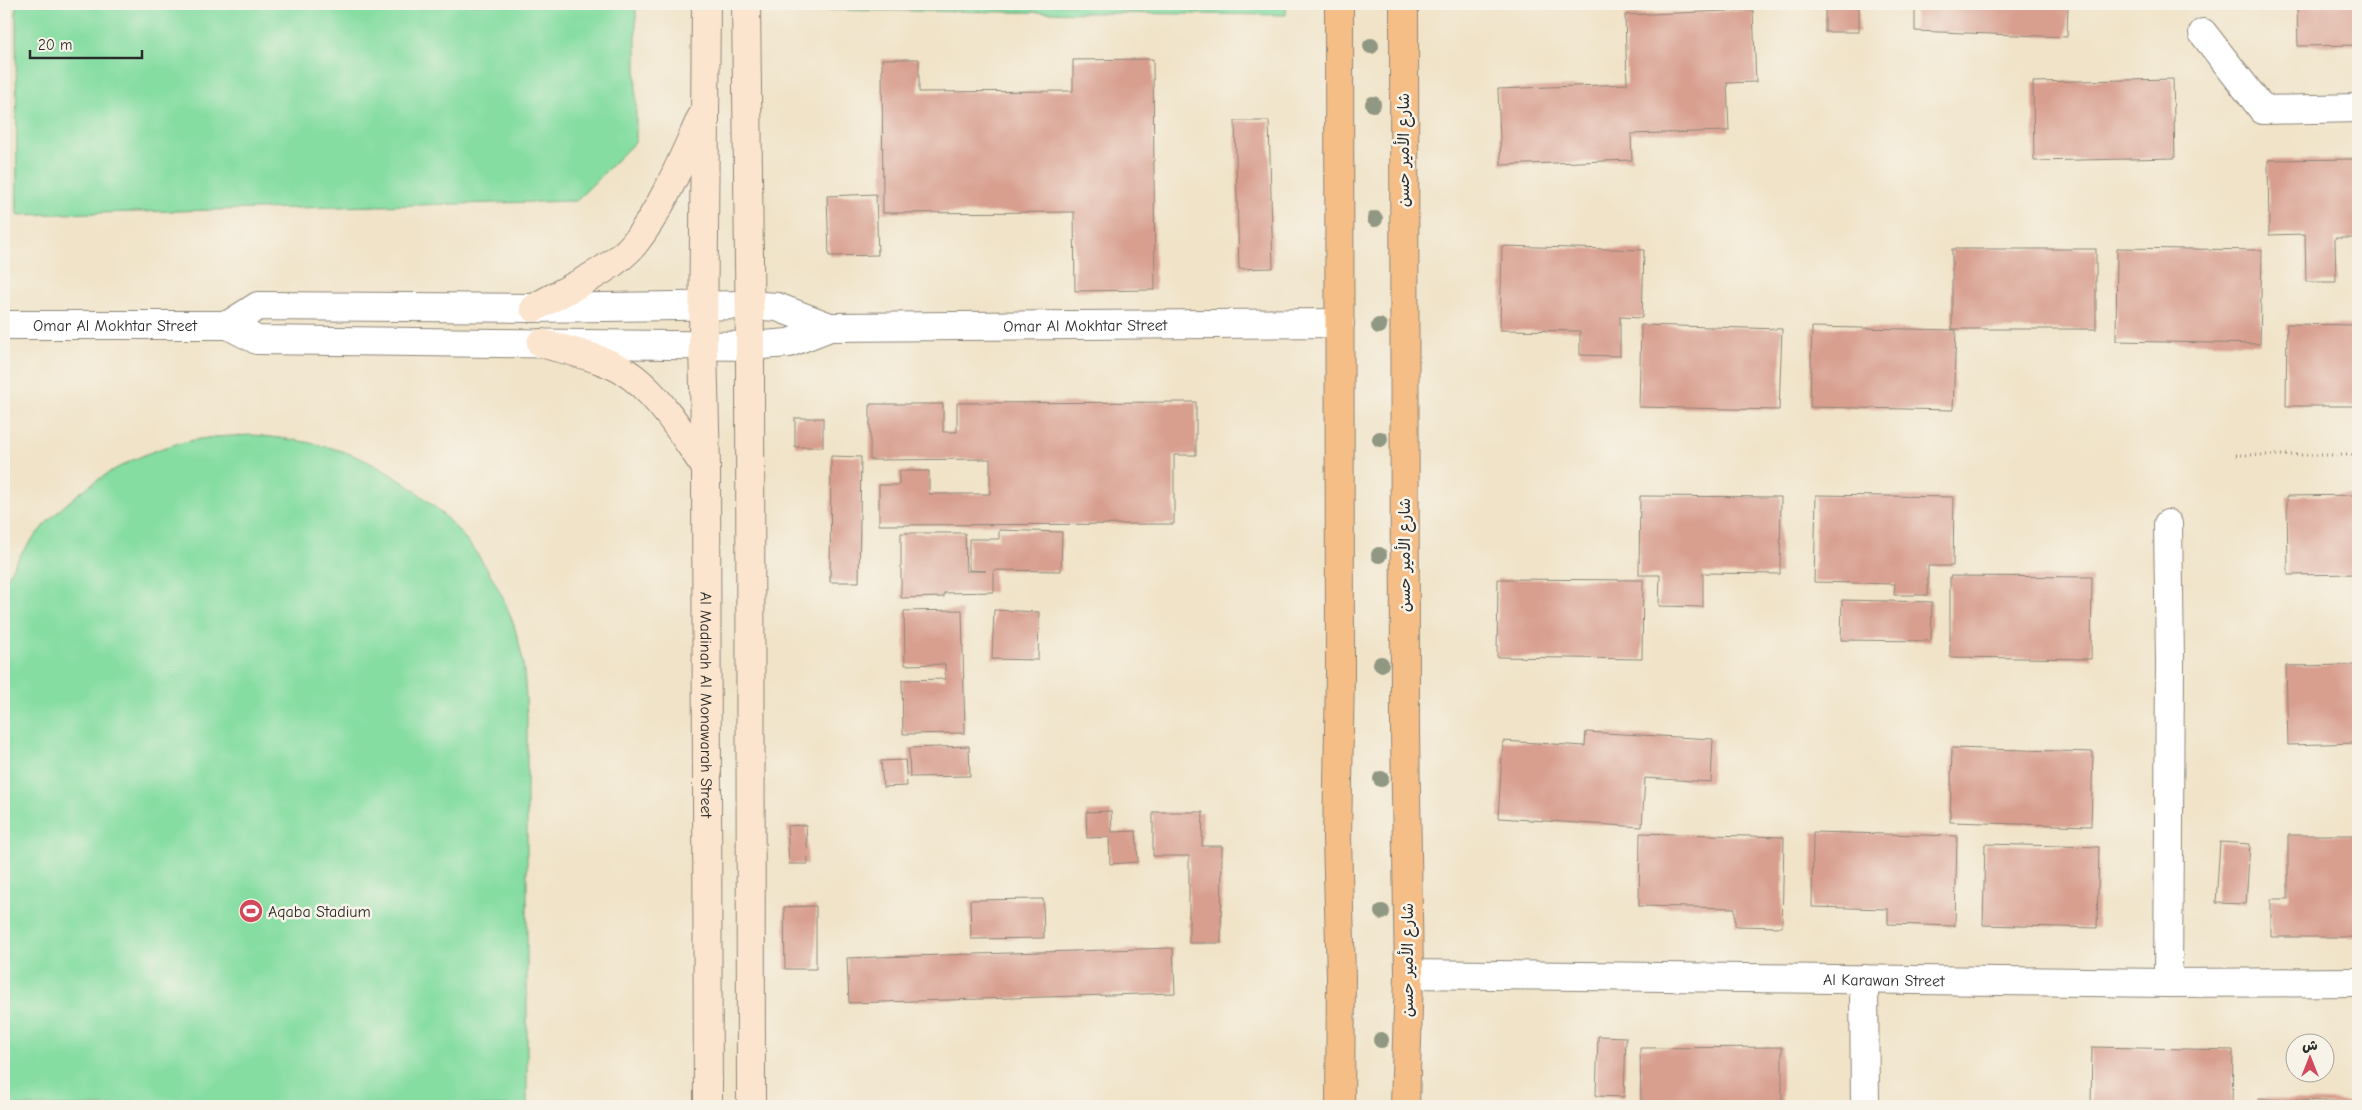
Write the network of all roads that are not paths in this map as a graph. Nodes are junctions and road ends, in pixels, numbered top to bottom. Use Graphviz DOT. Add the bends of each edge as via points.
graph roads {
  1 [pos="706,4"];
  2 [pos="746,4"];
  3 [pos="1339,4"];
  4 [pos="1404,4"];
  5 [pos="2203,33"];
  6 [pos="2358,108"];
  7 [pos="705,110"];
  8 [pos="703,305"];
  9 [pos="748,305"];
  10 [pos="534,308"];
  11 [pos="1340,323"];
  12 [pos="4,325"];
  13 [pos="228,325"];
  14 [pos="830,327"];
  15 [pos="541,343"];
  16 [pos="703,345"];
  17 [pos="750,346"];
  18 [pos="706,468"];
  19 [pos="2168,524"];
  20 [pos="1409,974"];
  21 [pos="1864,980"];
  22 [pos="2358,982"];
  23 [pos="2168,983"];
  24 [pos="708,1106"];
  25 [pos="751,1106"];
  26 [pos="1340,1106"];
  27 [pos="1405,1106"];
  28 [pos="1865,1106"];
  1 -- 7 [label="main road, Al Madinah Al Monawarah Street"];
  2 -- 9 [label="main road"];
  3 -- 11 [label="main road"];
  4 -- 20 [label="main road, شارع الأمير حسن" via="1405,734"];
  5 -- 6 [label="street" via="2263,110"];
  7 -- 8 [label="main road, Al Madinah Al Monawarah Street"];
  7 -- 10 [label="main road" via="659,204 634,244 607,266"];
  8 -- 9 [label="street"];
  8 -- 10 [label="street"];
  8 -- 16 [label="main road, Al Madinah Al Monawarah Street"];
  9 -- 14 [label="street" via="778,307"];
  9 -- 17 [label="main road"];
  10 -- 13 [label="street" via="258,306"];
  11 -- 14 [label="street, Omar Al Mokhtar Street"];
  11 -- 26 [label="main road"];
  12 -- 13 [label="street, Omar Al Mokhtar Street"];
  13 -- 15 [label="street" via="257,340"];
  14 -- 17 [label="street" via="790,343"];
  15 -- 16 [label="street"];
  15 -- 18 [label="main road" via="600,360 634,378 666,411"];
  16 -- 17 [label="street"];
  16 -- 18 [label="main road, Al Madinah Al Monawarah Street"];
  17 -- 25 [label="main road"];
  18 -- 24 [label="main road, Al Madinah Al Monawarah Street"];
  19 -- 23 [label="street"];
  20 -- 21 [label="street, Al Karawan Street"];
  20 -- 27 [label="main road, شارع الأمير حسن"];
  21 -- 23 [label="street, Al Karawan Street"];
  21 -- 28 [label="street"];
  22 -- 23 [label="street, Al Karawan Street"];
}
